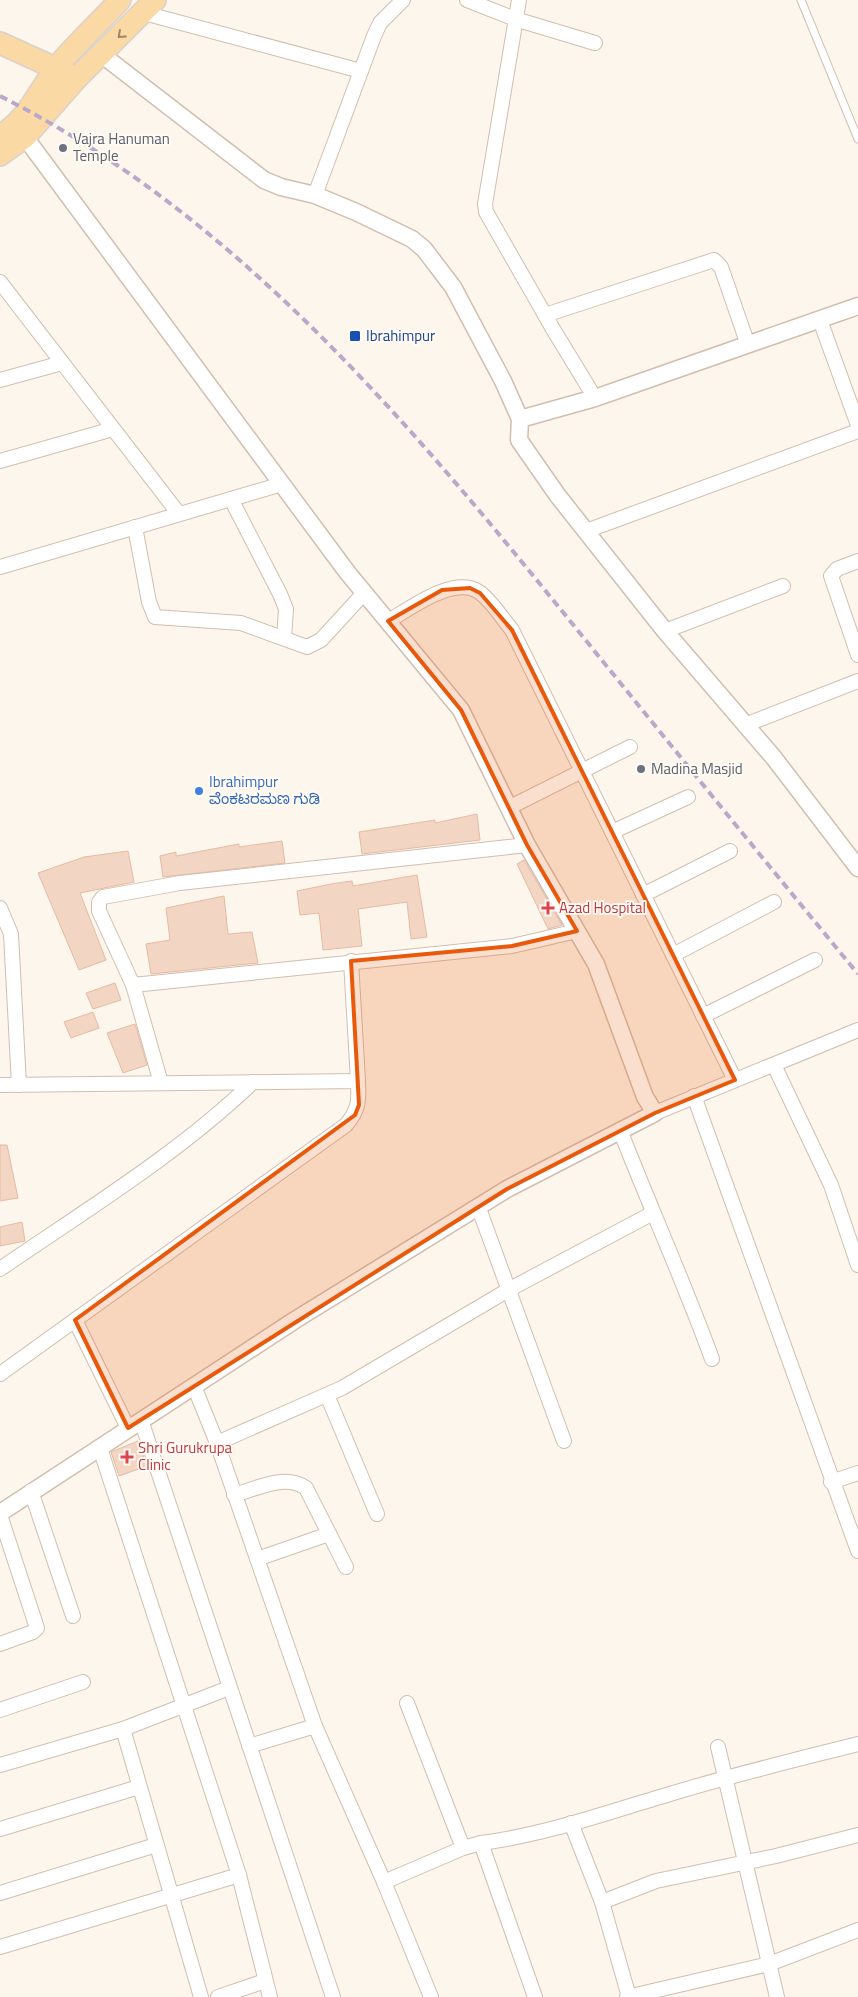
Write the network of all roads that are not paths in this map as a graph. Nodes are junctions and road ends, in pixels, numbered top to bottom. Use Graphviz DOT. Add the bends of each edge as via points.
graph roads {
  1 [pos="120,0"];
  2 [pos="403,0"];
  3 [pos="467,0"];
  4 [pos="519,0"];
  5 [pos="801,0"];
  6 [pos="149,6"];
  7 [pos="515,19"];
  8 [pos="0,43"];
  9 [pos="594,43"];
  10 [pos="101,54"];
  11 [pos="56,68"];
  12 [pos="361,71"];
  13 [pos="76,79"];
  14 [pos="14,133"];
  15 [pos="858,139"];
  16 [pos="0,155"];
  17 [pos="315,195"];
  18 [pos="0,282"];
  19 [pos="7,301"];
  20 [pos="858,306"];
  21 [pos="545,315"];
  22 [pos="820,320"];
  23 [pos="748,345"];
  24 [pos="62,363"];
  25 [pos="0,380"];
  26 [pos="596,398"];
  27 [pos="520,419"];
  28 [pos="858,425"];
  29 [pos="113,429"];
  30 [pos="858,431"];
  31 [pos="0,461"];
  32 [pos="282,484"];
  33 [pos="231,499"];
  34 [pos="179,514"];
  35 [pos="135,527"];
  36 [pos="586,531"];
  37 [pos="858,561"];
  38 [pos="0,566"];
  39 [pos="783,586"];
  40 [pos="364,593"];
  41 [pos="388,621"];
  42 [pos="665,631"];
  43 [pos="284,638"];
  44 [pos="858,655"];
  45 [pos="858,681"];
  46 [pos="745,725"];
  47 [pos="630,747"];
  48 [pos="582,771"];
  49 [pos="688,797"];
  50 [pos="510,807"];
  51 [pos="612,832"];
  52 [pos="527,845"];
  53 [pos="730,851"];
  54 [pos="858,868"];
  55 [pos="643,895"];
  56 [pos="774,902"];
  57 [pos="0,908"];
  58 [pos="578,931"];
  59 [pos="673,955"];
  60 [pos="814,960"];
  61 [pos="351,961"];
  62 [pos="7,981"];
  63 [pos="133,985"];
  64 [pos="703,1016"];
  65 [pos="858,1030"];
  66 [pos="774,1065"];
  67 [pos="735,1080"];
  68 [pos="358,1081"];
  69 [pos="253,1082"];
  70 [pos="161,1083"];
  71 [pos="0,1085"];
  72 [pos="19,1085"];
  73 [pos="694,1096"];
  74 [pos="655,1113"];
  75 [pos="620,1130"];
  76 [pos="478,1206"];
  77 [pos="653,1213"];
  78 [pos="858,1265"];
  79 [pos="0,1268"];
  80 [pos="510,1289"];
  81 [pos="74,1320"];
  82 [pos="712,1359"];
  83 [pos="0,1374"];
  84 [pos="194,1386"];
  85 [pos="327,1395"];
  86 [pos="135,1424"];
  87 [pos="564,1441"];
  88 [pos="217,1443"];
  89 [pos="100,1448"];
  90 [pos="858,1473"];
  91 [pos="831,1482"];
  92 [pos="31,1491"];
  93 [pos="234,1495"];
  94 [pos="0,1514"];
  95 [pos="377,1514"];
  96 [pos="329,1534"];
  97 [pos="858,1551"];
  98 [pos="257,1559"];
  99 [pos="346,1567"];
  100 [pos="73,1616"];
  101 [pos="0,1644"];
  102 [pos="83,1682"];
  103 [pos="229,1688"];
  104 [pos="407,1703"];
  105 [pos="184,1706"];
  106 [pos="0,1710"];
  107 [pos="315,1726"];
  108 [pos="122,1729"];
  109 [pos="858,1744"];
  110 [pos="248,1746"];
  111 [pos="718,1747"];
  112 [pos="0,1765"];
  113 [pos="725,1777"];
  114 [pos="139,1787"];
  115 [pos="571,1823"];
  116 [pos="0,1829"];
  117 [pos="858,1834"];
  118 [pos="482,1843"];
  119 [pos="156,1845"];
  120 [pos="463,1848"];
  121 [pos="745,1863"];
  122 [pos="239,1875"];
  123 [pos="384,1882"];
  124 [pos="0,1893"];
  125 [pos="171,1897"];
  126 [pos="602,1902"];
  127 [pos="858,1930"];
  128 [pos="0,1946"];
  129 [pos="769,1964"];
  130 [pos="265,1981"];
  131 [pos="200,1997"];
  132 [pos="218,1997"];
  133 [pos="270,1997"];
  134 [pos="333,1997"];
  135 [pos="431,1997"];
  136 [pos="535,1997"];
  137 [pos="628,1997"];
  138 [pos="777,1997"];
  1 -- 11 [label="main road"];
  2 -- 12 [label="street" via="380,23"];
  3 -- 7 [label="street"];
  4 -- 7 [label="street"];
  5 -- 15 [label="lane"];
  6 -- 10 [label="main road, one-way"];
  6 -- 12 [label="street"];
  7 -- 9 [label="street"];
  7 -- 21 [label="street" via="485,204 489,218"];
  8 -- 11 [label="main road"];
  10 -- 13 [label="main road"];
  10 -- 17 [label="street" via="264,180"];
  11 -- 13 [label="main road"];
  11 -- 14 [label="main road"];
  12 -- 17 [label="street"];
  13 -- 14 [label="main road"];
  14 -- 16 [label="main road"];
  14 -- 32 [label="street"];
  17 -- 27 [label="street" via="412,239 424,249 453,287"];
  18 -- 19 [label="street"];
  19 -- 24 [label="street"];
  20 -- 22 [label="street"];
  21 -- 23 [label="street" via="714,260 721,267"];
  21 -- 26 [label="street"];
  22 -- 23 [label="street"];
  22 -- 28 [label="street"];
  23 -- 26 [label="street"];
  24 -- 25 [label="street"];
  24 -- 29 [label="street"];
  26 -- 27 [label="street"];
  27 -- 36 [label="street" via="519,440"];
  29 -- 31 [label="street"];
  29 -- 34 [label="street"];
  30 -- 36 [label="street"];
  32 -- 33 [label="street"];
  32 -- 40 [label="street"];
  33 -- 34 [label="street"];
  33 -- 43 [label="street" via="286,609"];
  34 -- 35 [label="street"];
  35 -- 38 [label="street"];
  35 -- 43 [label="street" via="154,617 241,623"];
  36 -- 42 [label="street"];
  37 -- 44 [label="street" via="837,569 831,576"];
  39 -- 42 [label="street"];
  40 -- 41 [label="street"];
  40 -- 43 [label="street" via="317,644 307,647"];
  41 -- 48 [label="street" via="442,590 470,588 480,593 512,630"];
  41 -- 50 [label="street" via="461,710"];
  42 -- 46 [label="street"];
  45 -- 46 [label="street"];
  46 -- 54 [label="street"];
  47 -- 48 [label="street"];
  48 -- 50 [label="street"];
  48 -- 51 [label="street"];
  49 -- 51 [label="street"];
  50 -- 52 [label="street"];
  51 -- 55 [label="street"];
  52 -- 58 [label="street"];
  52 -- 63 [label="street" via="180,883 103,896 99,911"];
  53 -- 55 [label="street"];
  55 -- 59 [label="street"];
  56 -- 59 [label="street"];
  57 -- 62 [label="street" via="11,934"];
  58 -- 61 [label="street" via="512,946"];
  58 -- 74 [label="street" via="596,964 645,1097"];
  59 -- 64 [label="street"];
  60 -- 64 [label="street"];
  61 -- 63 [label="street"];
  61 -- 68 [label="street"];
  62 -- 72 [label="street"];
  63 -- 70 [label="street"];
  64 -- 67 [label="street"];
  65 -- 66 [label="street"];
  66 -- 67 [label="street"];
  66 -- 78 [label="street" via="831,1185"];
  67 -- 73 [label="street"];
  68 -- 69 [label="street"];
  68 -- 81 [label="street" via="359,1105 346,1125"];
  69 -- 70 [label="street"];
  69 -- 79 [label="street" via="226,1108 154,1162"];
  70 -- 72 [label="street"];
  71 -- 72 [label="street"];
  73 -- 74 [label="street"];
  73 -- 91 [label="street"];
  74 -- 75 [label="street"];
  75 -- 76 [label="street"];
  75 -- 77 [label="street"];
  76 -- 80 [label="street"];
  76 -- 84 [label="street"];
  77 -- 80 [label="street"];
  77 -- 82 [label="street"];
  80 -- 85 [label="street"];
  80 -- 87 [label="street"];
  81 -- 83 [label="street"];
  81 -- 86 [label="street"];
  84 -- 86 [label="street"];
  84 -- 88 [label="street"];
  85 -- 88 [label="street"];
  85 -- 95 [label="street"];
  86 -- 89 [label="street"];
  86 -- 103 [label="street"];
  88 -- 93 [label="street"];
  89 -- 92 [label="street"];
  89 -- 105 [label="street"];
  90 -- 91 [label="street"];
  91 -- 97 [label="street"];
  92 -- 94 [label="street"];
  92 -- 100 [label="street"];
  93 -- 96 [label="street" via="285,1480 295,1482 306,1488"];
  93 -- 98 [label="street"];
  94 -- 101 [label="street" via="37,1628"];
  96 -- 98 [label="street"];
  96 -- 99 [label="street"];
  98 -- 107 [label="street"];
  102 -- 106 [label="street"];
  103 -- 105 [label="street"];
  103 -- 110 [label="street"];
  104 -- 120 [label="street"];
  105 -- 108 [label="street"];
  105 -- 122 [label="street"];
  107 -- 110 [label="street"];
  107 -- 123 [label="street"];
  108 -- 112 [label="street"];
  108 -- 114 [label="street"];
  109 -- 113 [label="street"];
  110 -- 134 [label="street"];
  111 -- 113 [label="street"];
  113 -- 115 [label="street"];
  113 -- 121 [label="street"];
  114 -- 116 [label="street"];
  114 -- 119 [label="street"];
  115 -- 118 [label="street"];
  115 -- 126 [label="street"];
  117 -- 121 [label="street"];
  118 -- 120 [label="street"];
  118 -- 136 [label="street"];
  119 -- 124 [label="street"];
  119 -- 125 [label="street"];
  120 -- 123 [label="street"];
  121 -- 126 [label="street" via="656,1881"];
  121 -- 129 [label="street"];
  122 -- 125 [label="street"];
  122 -- 130 [label="street"];
  123 -- 135 [label="street"];
  125 -- 128 [label="street"];
  125 -- 131 [label="street"];
  126 -- 137 [label="street"];
  127 -- 129 [label="street"];
  129 -- 137 [label="street"];
  129 -- 138 [label="street"];
  130 -- 132 [label="street"];
  130 -- 133 [label="street"];
}
